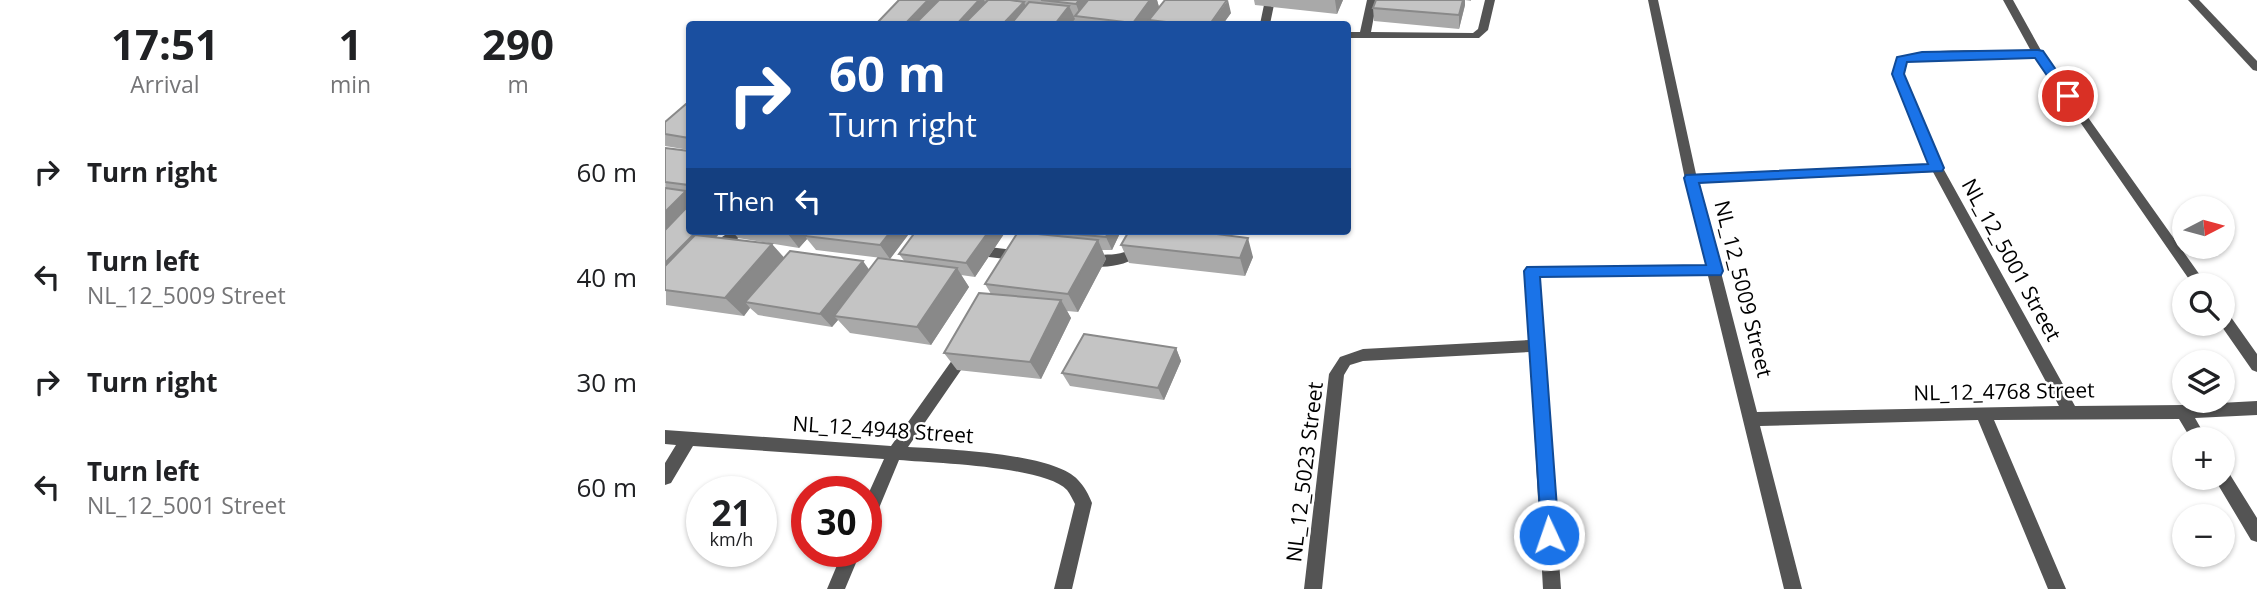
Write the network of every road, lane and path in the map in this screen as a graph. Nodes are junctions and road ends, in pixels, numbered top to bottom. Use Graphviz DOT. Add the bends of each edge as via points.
graph roads {
  1 [pos="1270,0"];
  2 [pos="1372,0"];
  3 [pos="1490,0"];
  4 [pos="1653,0"];
  5 [pos="2008,0"];
  6 [pos="2193,0"];
  7 [pos="1266,21"];
  8 [pos="1351,35"];
  9 [pos="1365,36"];
  10 [pos="2038,54"];
  11 [pos="2257,68"];
  12 [pos="1937,168"];
  13 [pos="1691,178"];
  14 [pos="734,235"];
  15 [pos="1155,235"];
  16 [pos="953,247"];
  17 [pos="708,254"];
  18 [pos="1071,259"];
  19 [pos="1025,268"];
  20 [pos="1716,271"];
  21 [pos="2192,273"];
  22 [pos="2235,334"];
  23 [pos="971,345"];
  24 [pos="1538,346"];
  25 [pos="2257,366"];
  26 [pos="2257,408"];
  27 [pos="2235,409"];
  28 [pos="2070,411"];
  29 [pos="2172,412"];
  30 [pos="1983,413"];
  31 [pos="1752,419"];
  32 [pos="665,437"];
  33 [pos="689,438"];
  34 [pos="894,454"];
  35 [pos="665,478"];
  36 [pos="882,482"];
  37 [pos="2230,490"];
  38 [pos="2257,534"];
  39 [pos="845,567"];
  40 [pos="836,589"];
  41 [pos="1063,589"];
  42 [pos="1313,589"];
  43 [pos="1552,589"];
  44 [pos="1793,589"];
  45 [pos="2057,589"];
  1 -- 7 [label="street"];
  2 -- 9 [label="street"];
  3 -- 9 [label="street" via="1483,30 1475,36"];
  4 -- 13 [label="street, NL_12_5009 Street"];
  5 -- 10 [label="street"];
  6 -- 11 [label="street"];
  8 -- 9 [label="street"];
  10 -- 12 [label="street, NL_12_5001 Street" via="1902,60 1898,74"];
  10 -- 21 [label="street"];
  12 -- 13 [label="street"];
  12 -- 28 [label="street, NL_12_5001 Street"];
  13 -- 20 [label="street, NL_12_5009 Street"];
  14 -- 17 [label="street"];
  15 -- 18 [label="street" via="1135,257"];
  16 -- 19 [label="street" via="1033,257"];
  20 -- 24 [label="street" via="1532,271"];
  20 -- 31 [label="street, NL_12_5009 Street"];
  22 -- 25 [label="street"];
  23 -- 34 [label="street"];
  24 -- 42 [label="street, NL_12_5023 Street" via="1363,355 1345,361 1337,374"];
  24 -- 43 [label="street"];
  26 -- 27 [label="street, NL_12_4768 Street"];
  28 -- 29 [label="street, NL_12_4768 Street"];
  28 -- 30 [label="street, NL_12_4768 Street"];
  30 -- 31 [label="street, NL_12_4768 Street"];
  30 -- 45 [label="street"];
  31 -- 44 [label="street, NL_12_5009 Street"];
  32 -- 33 [label="street, NL_12_4948 Street"];
  33 -- 34 [label="street, NL_12_4948 Street"];
  33 -- 35 [label="street"];
  34 -- 36 [label="street"];
  34 -- 41 [label="street, NL_12_4948 Street" via="995,460 1057,475 1072,484 1084,503"];
  37 -- 38 [label="street"];
  39 -- 40 [label="street"];
}
